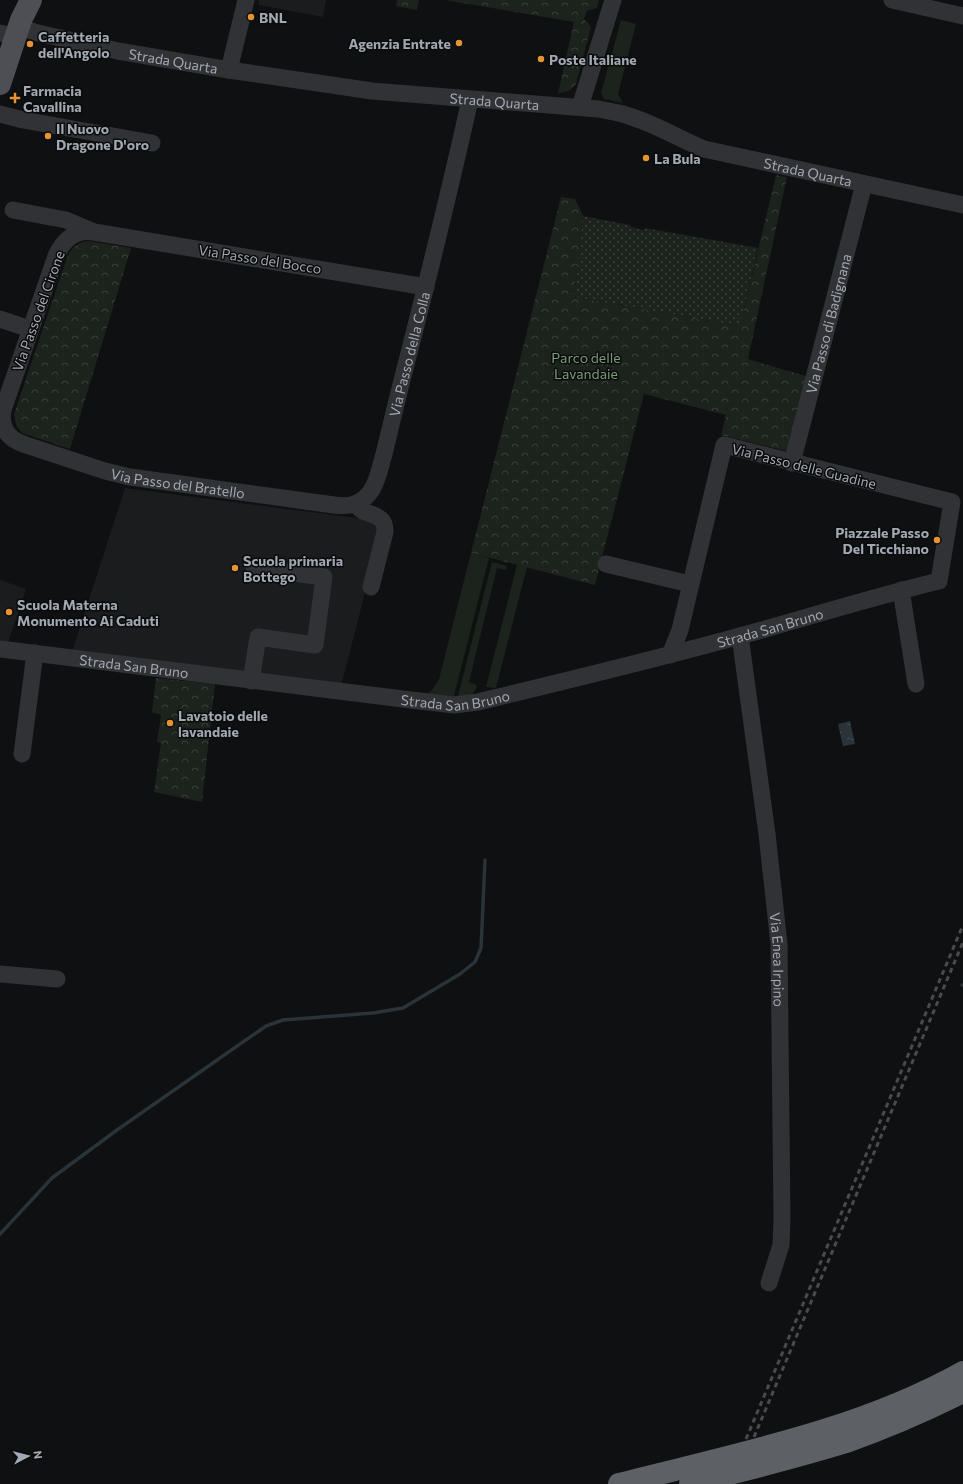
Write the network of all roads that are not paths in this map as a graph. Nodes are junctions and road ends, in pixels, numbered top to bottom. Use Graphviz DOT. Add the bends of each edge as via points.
graph roads {
  1 [pos="31,0"];
  2 [pos="246,0"];
  3 [pos="613,0"];
  4 [pos="892,0"];
  5 [pos="941,6"];
  6 [pos="963,16"];
  7 [pos="16,23"];
  8 [pos="229,70"];
  9 [pos="0,84"];
  10 [pos="470,100"];
  11 [pos="580,107"];
  12 [pos="0,114"];
  13 [pos="152,143"];
  14 [pos="864,184"];
  15 [pos="963,205"];
  16 [pos="13,210"];
  17 [pos="94,232"];
  18 [pos="69,238"];
  19 [pos="426,287"];
  20 [pos="0,319"];
  21 [pos="30,329"];
  22 [pos="6,433"];
  23 [pos="792,463"];
  24 [pos="356,504"];
  25 [pos="606,564"];
  26 [pos="254,568"];
  27 [pos="939,581"];
  28 [pos="690,584"];
  29 [pos="371,587"];
  30 [pos="901,590"];
  31 [pos="740,636"];
  32 [pos="0,649"];
  33 [pos="35,653"];
  34 [pos="670,655"];
  35 [pos="251,681"];
  36 [pos="916,684"];
  37 [pos="22,754"];
  38 [pos="0,974"];
  39 [pos="57,979"];
  40 [pos="768,1283"];
  41 [pos="963,1372"];
  42 [pos="963,1392"];
  43 [pos="619,1484"];
  44 [pos="690,1484"];
  1 -- 7 [label="main road"];
  2 -- 8 [label="street"];
  3 -- 11 [label="street"];
  4 -- 5 [label="street"];
  5 -- 6 [label="street"];
  7 -- 8 [label="street, Strada Quarta" via="35,32 118,51"];
  7 -- 9 [label="main road"];
  8 -- 10 [label="street, Strada Quarta" via="372,91"];
  10 -- 11 [label="street, Strada Quarta"];
  10 -- 19 [label="street, Via Passo della Colla"];
  11 -- 14 [label="street, Strada Quarta" via="626,115 704,148"];
  12 -- 13 [label="street"];
  14 -- 15 [label="street, Strada Quarta"];
  14 -- 23 [label="street, Via Passo di Badignana"];
  16 -- 17 [label="street, Via Passo del Bocco" via="66,220"];
  17 -- 18 [label="street, Via Passo del Bocco" via="81,232"];
  17 -- 19 [label="street, Via Passo del Bocco"];
  18 -- 21 [label="street, Via Passo del Cirone" via="56,256"];
  19 -- 24 [label="street, Via Passo della Colla" via="376,480 364,500"];
  20 -- 21 [label="street"];
  21 -- 22 [label="street, Via Passo del Cirone" via="3,410 2,424"];
  22 -- 24 [label="street, Via Passo del Bratello" via="23,444 130,477 334,505"];
  23 -- 27 [label="street, Via Passo delle Guadine" via="952,502"];
  23 -- 28 [label="street, Via Passo delle Guadine" via="724,446"];
  24 -- 29 [label="street" via="362,510 379,518 385,526"];
  25 -- 28 [label="street"];
  26 -- 35 [label="street" via="324,577 315,645 258,637"];
  27 -- 30 [label="street, Strada San Bruno"];
  28 -- 34 [label="street, Via Passo delle Guadine" via="680,630"];
  30 -- 31 [label="street, Strada San Bruno"];
  30 -- 36 [label="street"];
  31 -- 34 [label="street, Strada San Bruno"];
  31 -- 40 [label="street, Via Enea Irpino" via="779,944 782,1219 781,1245"];
  32 -- 33 [label="street, Strada San Bruno"];
  33 -- 35 [label="street, Strada San Bruno"];
  33 -- 37 [label="street"];
  34 -- 35 [label="street, Strada San Bruno" via="485,700 454,705"];
  38 -- 39 [label="street"];
  41 -- 43 [label="highway, bridge" via="904,1401 839,1425"];
  42 -- 44 [label="highway, bridge" via="917,1414 846,1441 774,1463"];
}
